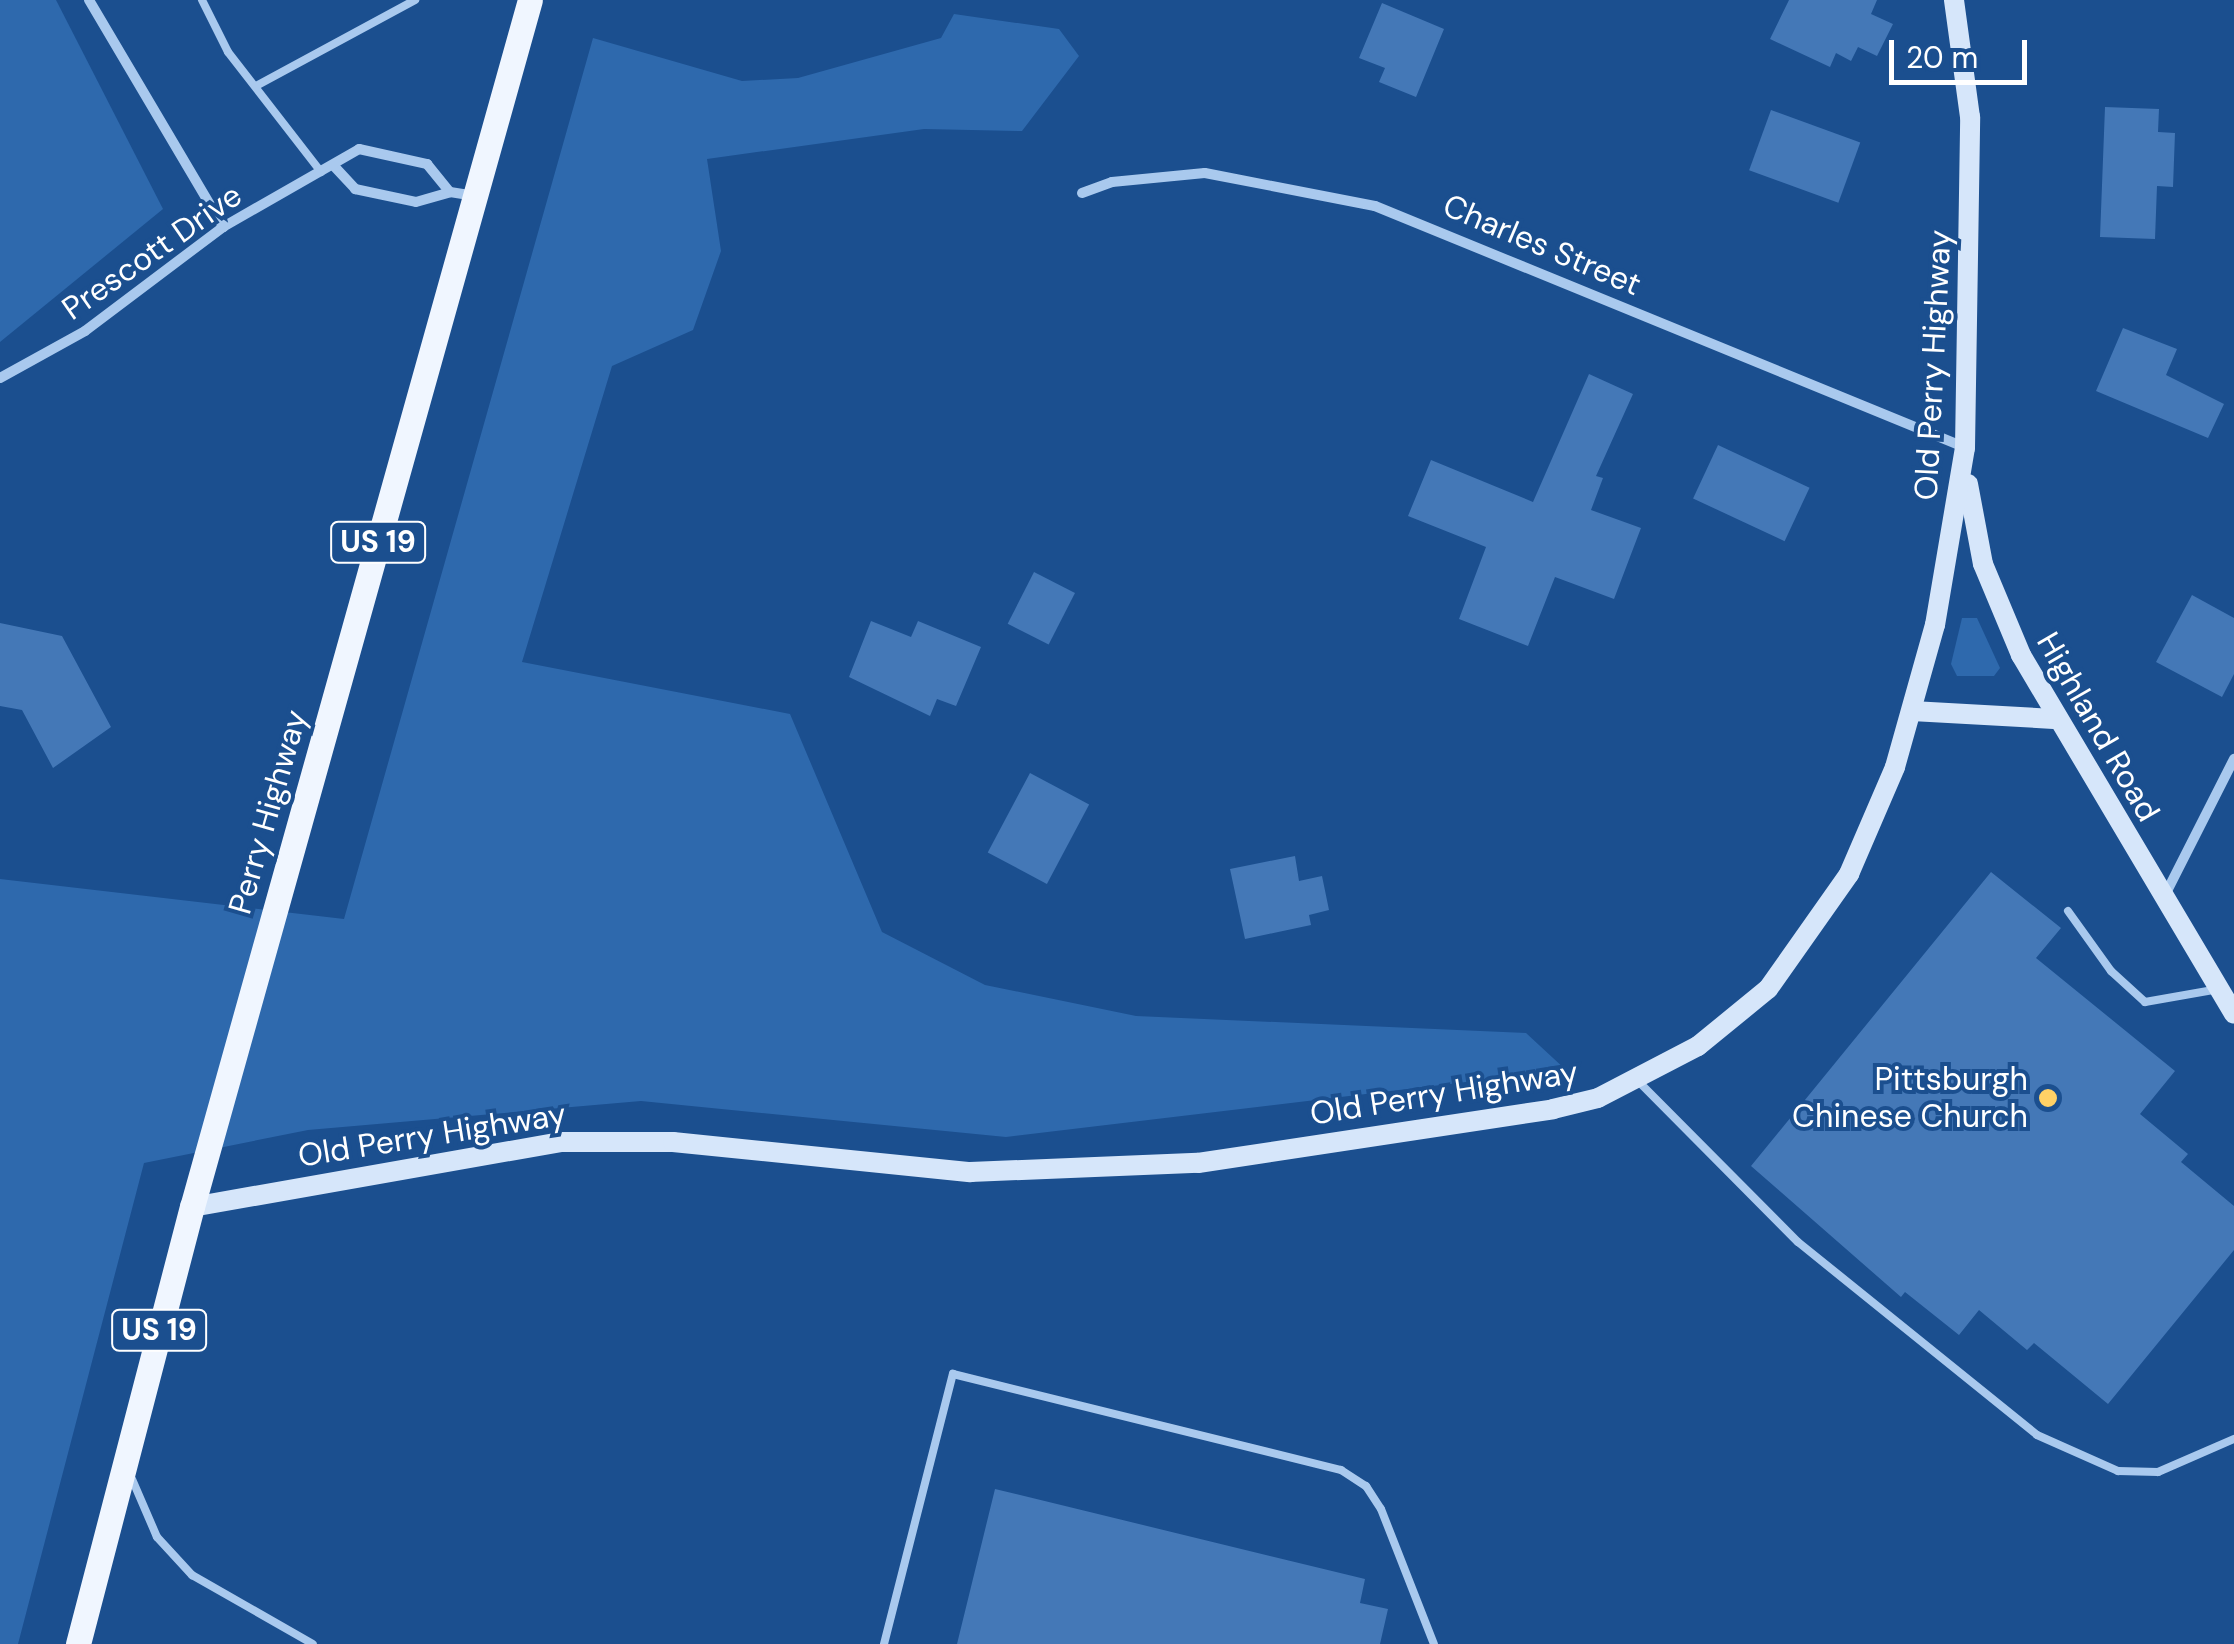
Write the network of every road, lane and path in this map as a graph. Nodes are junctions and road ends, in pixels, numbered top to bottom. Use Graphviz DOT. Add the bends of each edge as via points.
graph roads {
  1 [pos="89,0"];
  2 [pos="202,0"];
  3 [pos="415,0"];
  4 [pos="530,0"];
  5 [pos="1954,0"];
  6 [pos="256,86"];
  7 [pos="333,165"];
  8 [pos="321,172"];
  9 [pos="462,194"];
  10 [pos="1082,194"];
  11 [pos="223,226"];
  12 [pos="0,378"];
  13 [pos="1965,448"];
  14 [pos="1912,711"];
  15 [pos="2054,719"];
  16 [pos="2234,759"];
  17 [pos="2163,898"];
  18 [pos="2068,911"];
  19 [pos="2218,989"];
  20 [pos="2234,1014"];
  21 [pos="1638,1080"];
  22 [pos="192,1207"];
  23 [pos="2234,1439"];
  24 [pos="126,1452"];
  25 [pos="78,1644"];
  26 [pos="313,1644"];
  27 [pos="884,1644"];
  28 [pos="1434,1644"];
  1 -- 11 [label="street"];
  2 -- 6 [label="lane" via="228,52"];
  3 -- 6 [label="lane"];
  4 -- 9 [label="main road, Perry Highway / US 19"];
  5 -- 13 [label="street, Old Perry Highway" via="1970,116"];
  6 -- 8 [label="lane"];
  7 -- 8 [label="street, Prescott Drive"];
  7 -- 9 [label="street" via="355,188 416,202"];
  7 -- 9 [label="street, Prescott Drive" via="359,149 379,152 426,164"];
  8 -- 11 [label="street, Prescott Drive"];
  9 -- 22 [label="main road, Perry Highway / US 19"];
  10 -- 13 [label="street, Charles Street" via="1112,182 1205,174 1357,201 1419,220"];
  11 -- 12 [label="street, Prescott Drive" via="85,331"];
  13 -- 14 [label="street, Old Perry Highway" via="1953,537"];
  13 -- 15 [label="street, Highland Road" via="1983,564"];
  14 -- 15 [label="street"];
  14 -- 21 [label="street, Old Perry Highway" via="1850,874 1798,954 1734,1020"];
  15 -- 17 [label="street, Highland Road"];
  16 -- 17 [label="street"];
  17 -- 19 [label="street, Highland Road"];
  18 -- 19 [label="lane" via="2111,971 2145,1002"];
  19 -- 20 [label="street, Highland Road"];
  21 -- 22 [label="street, Old Perry Highway" via="1553,1108 1120,1170 970,1172 673,1142 578,1142 448,1158"];
  21 -- 23 [label="lane" via="1798,1242 2037,1435 2118,1471 2158,1472"];
  22 -- 24 [label="main road, Perry Highway / US 19"];
  24 -- 25 [label="main road, Perry Highway / US 19"];
  24 -- 26 [label="lane" via="143,1514 173,1556 213,1590"];
  27 -- 28 [label="lane" via="953,1374 1341,1470 1366,1486 1380,1509"];
}
